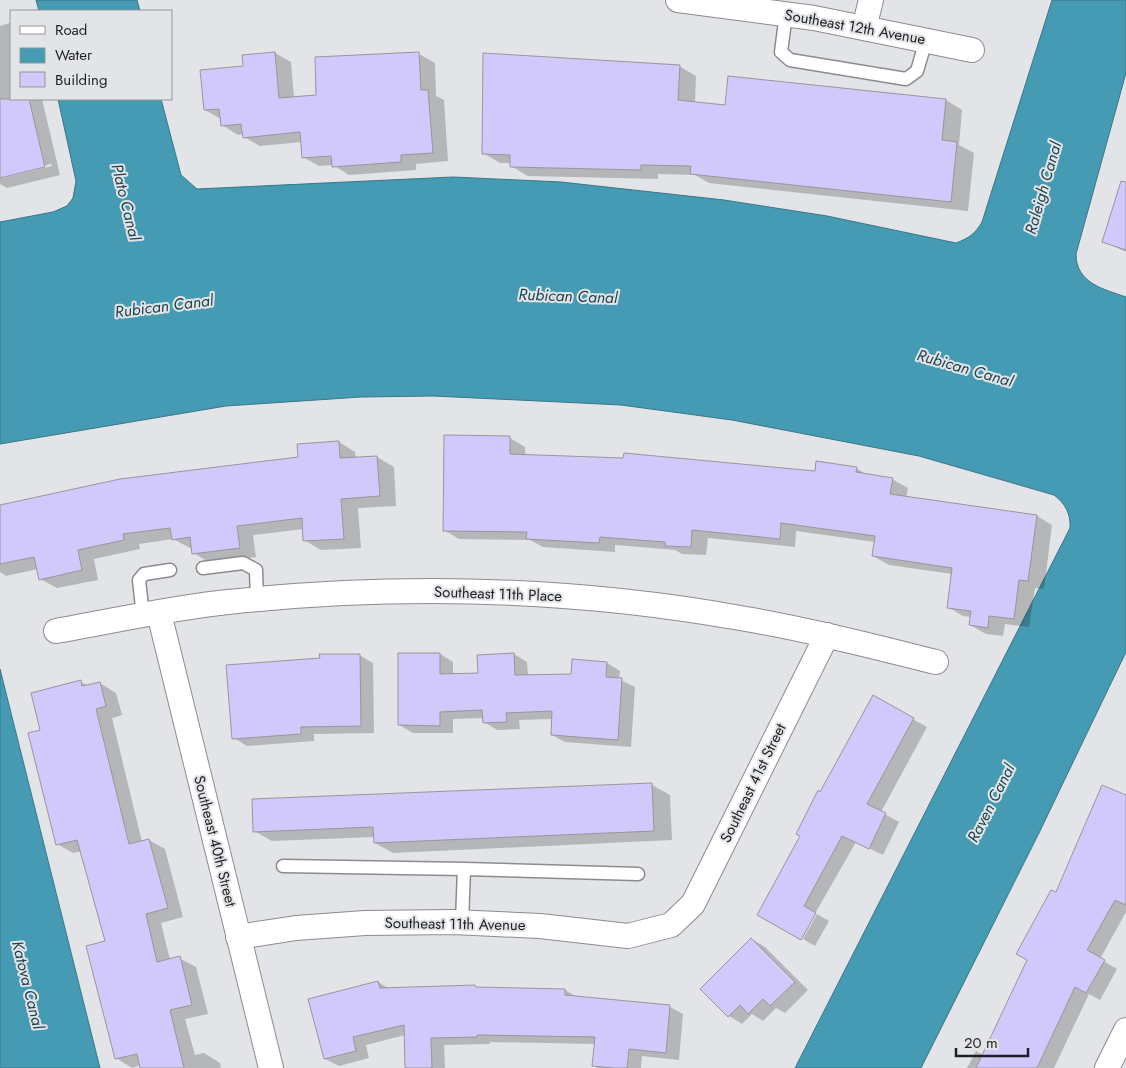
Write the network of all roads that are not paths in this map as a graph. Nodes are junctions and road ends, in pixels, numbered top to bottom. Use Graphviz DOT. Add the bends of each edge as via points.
graph roads {
  1 [pos="678,0"];
  2 [pos="871,0"];
  3 [pos="786,14"];
  4 [pos="864,28"];
  5 [pos="926,40"];
  6 [pos="972,50"];
  7 [pos="203,568"];
  8 [pos="170,570"];
  9 [pos="258,599"];
  10 [pos="151,615"];
  11 [pos="56,631"];
  12 [pos="827,635"];
  13 [pos="936,662"];
  14 [pos="283,866"];
  15 [pos="464,869"];
  16 [pos="638,874"];
  17 [pos="462,922"];
  18 [pos="671,925"];
  19 [pos="238,937"];
  20 [pos="1126,1030"];
  21 [pos="271,1068"];
  22 [pos="1107,1068"];
  1 -- 3 [label="street, Southeast 12th Avenue"];
  2 -- 4 [label="street"];
  3 -- 4 [label="street, Southeast 12th Avenue"];
  3 -- 5 [label="lane" via="781,52 790,60 906,79 918,71"];
  4 -- 5 [label="street, Southeast 12th Avenue"];
  5 -- 6 [label="street, Southeast 12th Avenue"];
  7 -- 9 [label="lane" via="244,563 256,570"];
  8 -- 10 [label="lane" via="144,574 139,580"];
  9 -- 10 [label="street, Southeast 11th Place"];
  9 -- 12 [label="street, Southeast 11th Place" via="372,592 559,596 649,605"];
  10 -- 11 [label="street, Southeast 11th Place"];
  10 -- 19 [label="street, Southeast 40th Street"];
  12 -- 13 [label="street, Southeast 11th Place"];
  12 -- 18 [label="street, Southeast 41st Street" via="693,904"];
  14 -- 15 [label="lane"];
  15 -- 16 [label="lane"];
  15 -- 17 [label="lane"];
  17 -- 18 [label="street, Southeast 11th Avenue" via="540,926 628,936"];
  17 -- 19 [label="street, Southeast 11th Avenue" via="364,923 296,928"];
  19 -- 21 [label="street, Southeast 40th Street"];
  20 -- 22 [label="street"];
}
